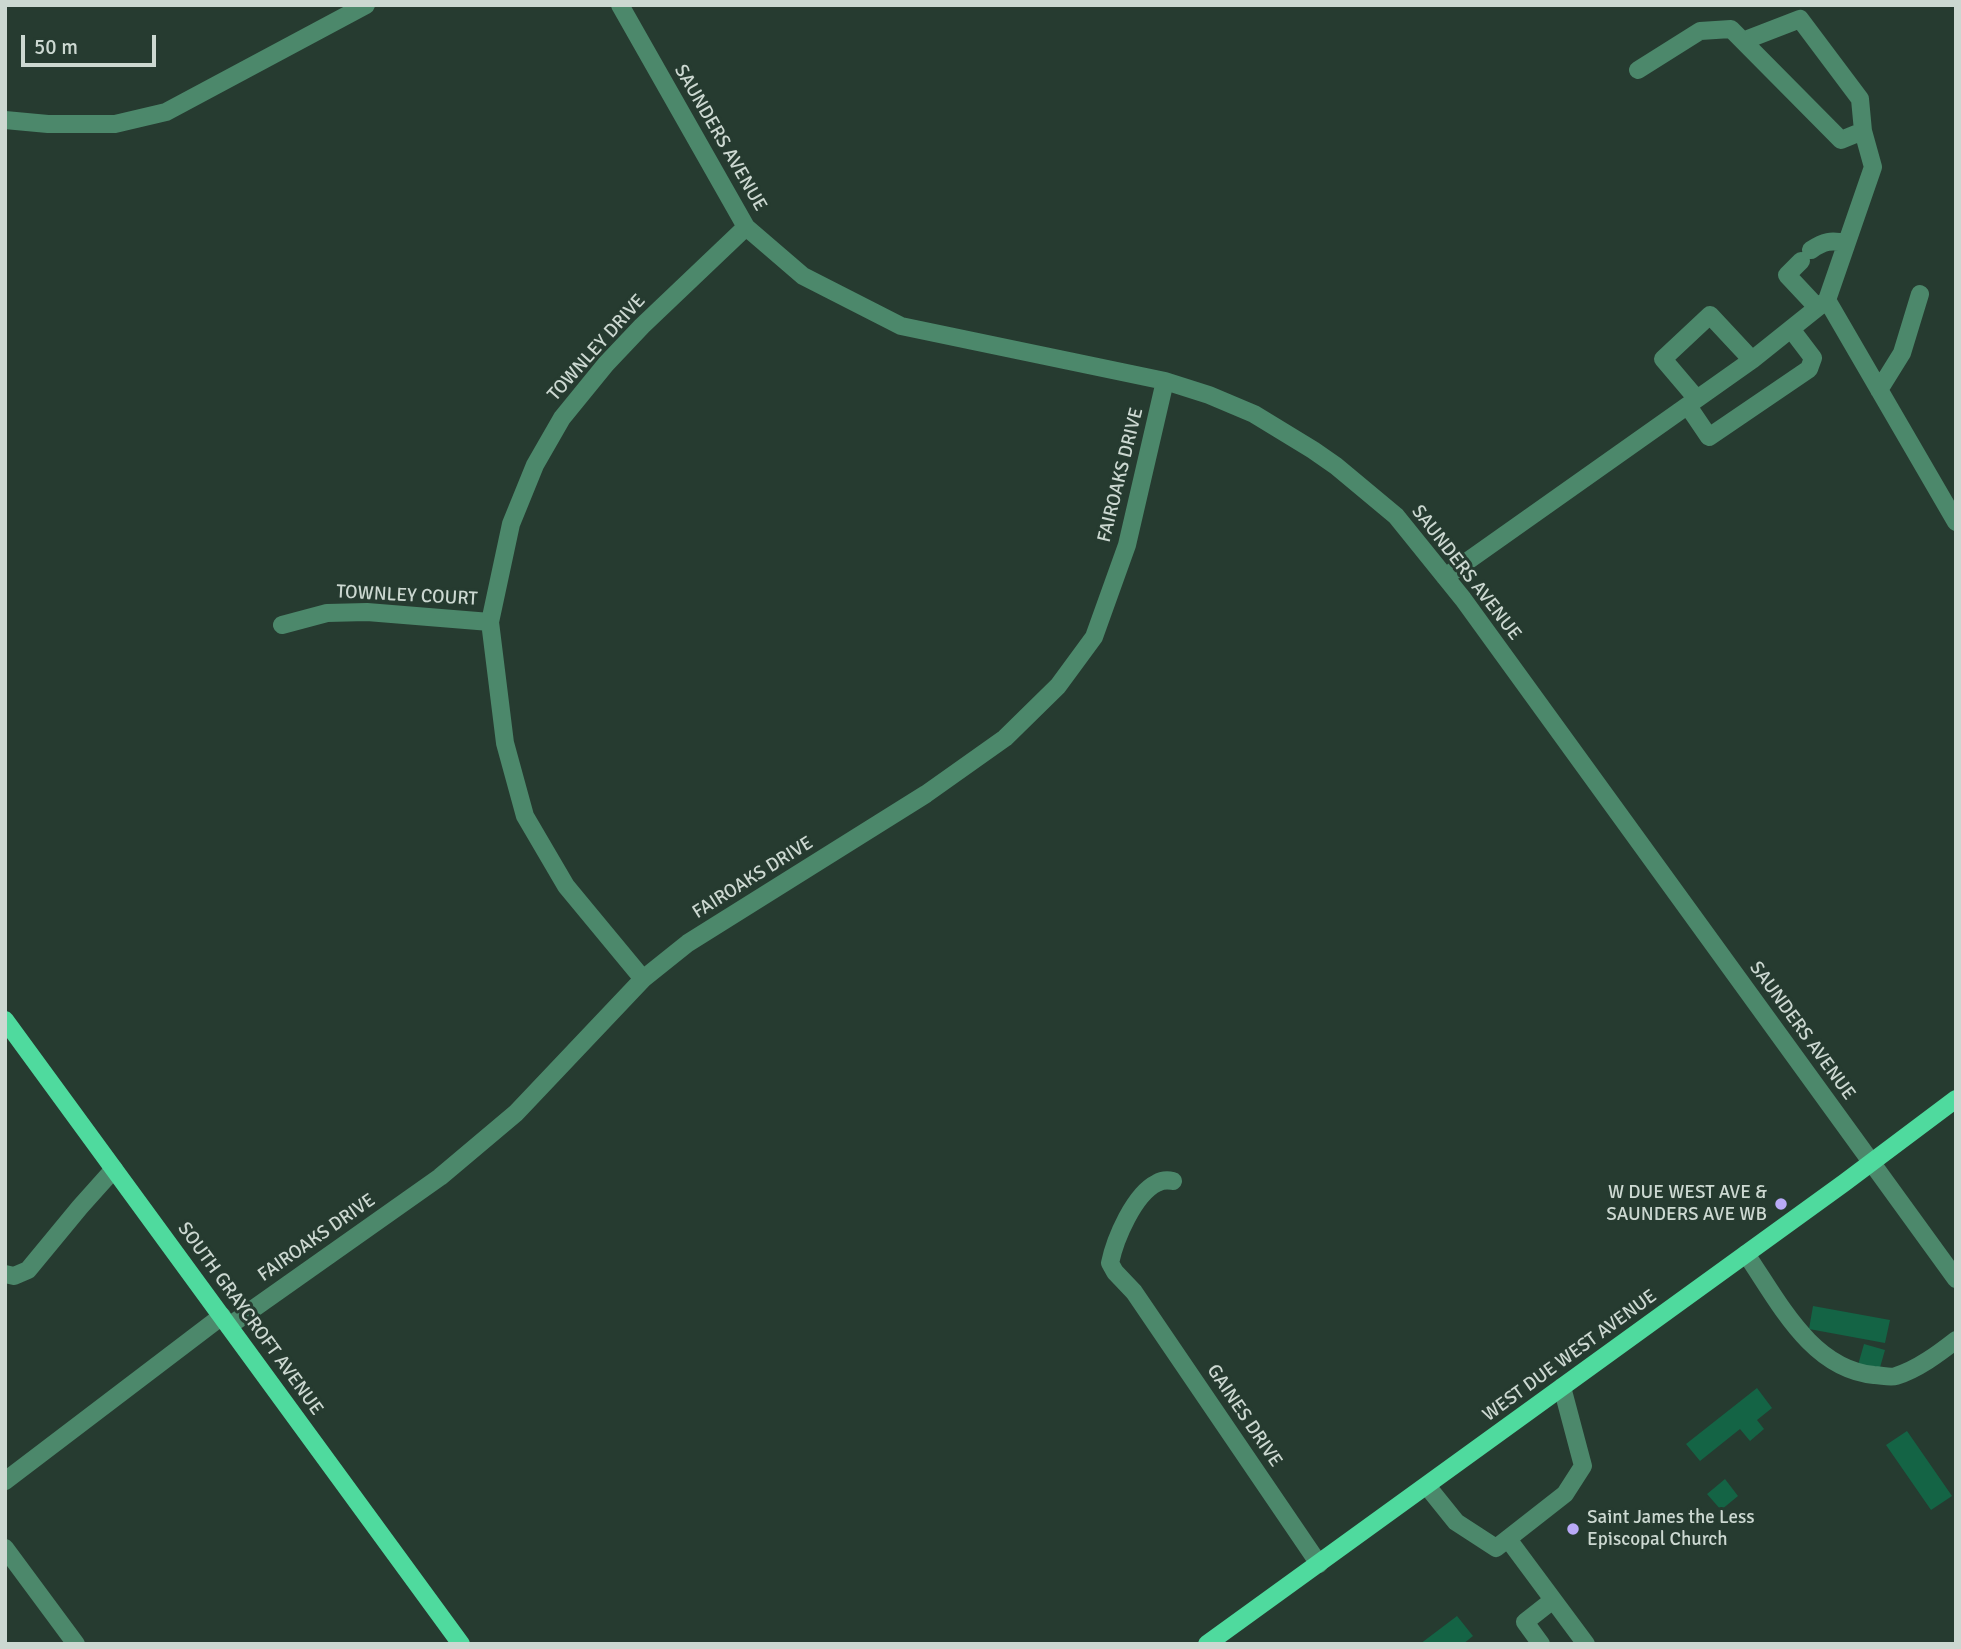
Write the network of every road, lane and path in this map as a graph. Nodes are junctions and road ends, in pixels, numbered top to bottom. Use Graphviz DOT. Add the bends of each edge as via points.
graph roads {
  1 [pos="366,5"];
  2 [pos="620,5"];
  3 [pos="1743,41"];
  4 [pos="1638,69"];
  5 [pos="5,120"];
  6 [pos="1863,131"];
  7 [pos="746,227"];
  8 [pos="1846,243"];
  9 [pos="1920,295"];
  10 [pos="1822,303"];
  11 [pos="1791,329"];
  12 [pos="1752,360"];
  13 [pos="1165,381"];
  14 [pos="1879,390"];
  15 [pos="1692,402"];
  16 [pos="1956,523"];
  17 [pos="1445,577"];
  18 [pos="490,621"];
  19 [pos="282,625"];
  20 [pos="643,979"];
  21 [pos="5,1020"];
  22 [pos="1956,1099"];
  23 [pos="1872,1163"];
  24 [pos="114,1169"];
  25 [pos="1173,1181"];
  26 [pos="1746,1254"];
  27 [pos="5,1274"];
  28 [pos="1956,1279"];
  29 [pos="226,1321"];
  30 [pos="1956,1340"];
  31 [pos="1562,1387"];
  32 [pos="5,1481"];
  33 [pos="1427,1486"];
  34 [pos="1508,1539"];
  35 [pos="5,1548"];
  36 [pos="1319,1564"];
  37 [pos="1553,1600"];
  38 [pos="76,1644"];
  39 [pos="461,1644"];
  40 [pos="1207,1644"];
  41 [pos="1541,1644"];
  42 [pos="1586,1644"];
  1 -- 5 [label="street" via="166,112 115,124"];
  2 -- 7 [label="street, SAUNDERS AVENUE"];
  3 -- 4 [label="street" via="1731,29 1700,31"];
  3 -- 6 [label="street" via="1840,139"];
  3 -- 6 [label="street" via="1800,19 1860,99"];
  6 -- 8 [label="street" via="1873,167"];
  7 -- 13 [label="street, SAUNDERS AVENUE" via="803,276 901,326"];
  7 -- 18 [label="street, TOWNLEY DRIVE" via="642,326 562,418 535,465 511,524"];
  8 -- 10 [label="street"];
  8 -- 10 [label="street" via="1821,243 1787,275"];
  9 -- 14 [label="street" via="1902,353"];
  10 -- 11 [label="street"];
  10 -- 14 [label="street"];
  11 -- 12 [label="street"];
  11 -- 15 [label="street" via="1813,358 1809,369 1709,438"];
  12 -- 15 [label="street"];
  12 -- 15 [label="street" via="1710,315 1663,359"];
  13 -- 17 [label="street, SAUNDERS AVENUE" via="1254,414 1336,466 1396,516"];
  13 -- 20 [label="street, FAIROAKS DRIVE" via="1127,545 1094,637 1058,686 1005,738 926,794 698,936"];
  14 -- 16 [label="street"];
  15 -- 17 [label="street"];
  17 -- 23 [label="street, SAUNDERS AVENUE"];
  18 -- 19 [label="street, TOWNLEY COURT" via="367,612 327,613"];
  18 -- 20 [label="street, TOWNLEY DRIVE" via="505,743 525,816 566,886"];
  20 -- 29 [label="street, FAIROAKS DRIVE" via="516,1113 440,1177"];
  21 -- 24 [label="main road, SOUTH GRAYCROFT AVENUE"];
  22 -- 23 [label="main road, WEST DUE WEST AVENUE"];
  23 -- 26 [label="main road, WEST DUE WEST AVENUE"];
  23 -- 28 [label="street, SAUNDERS AVENUE"];
  24 -- 27 [label="street" via="28,1270 15,1276"];
  24 -- 29 [label="main road, SOUTH GRAYCROFT AVENUE"];
  25 -- 36 [label="street, GAINES DRIVE" via="1157,1183 1146,1192 1123,1227 1110,1263"];
  26 -- 30 [label="street" via="1806,1341 1839,1366 1894,1377 1935,1357"];
  26 -- 31 [label="main road, WEST DUE WEST AVENUE"];
  29 -- 32 [label="street, FAIROAKS DRIVE"];
  29 -- 39 [label="main road, SOUTH GRAYCROFT AVENUE"];
  31 -- 33 [label="main road, WEST DUE WEST AVENUE"];
  31 -- 34 [label="street" via="1583,1466 1565,1494"];
  33 -- 34 [label="street" via="1456,1522 1496,1548"];
  33 -- 36 [label="main road, WEST DUE WEST AVENUE"];
  34 -- 37 [label="street"];
  35 -- 38 [label="street"];
  36 -- 40 [label="main road, WEST DUE WEST AVENUE"];
  37 -- 41 [label="street" via="1525,1622"];
  37 -- 42 [label="street"];
}
